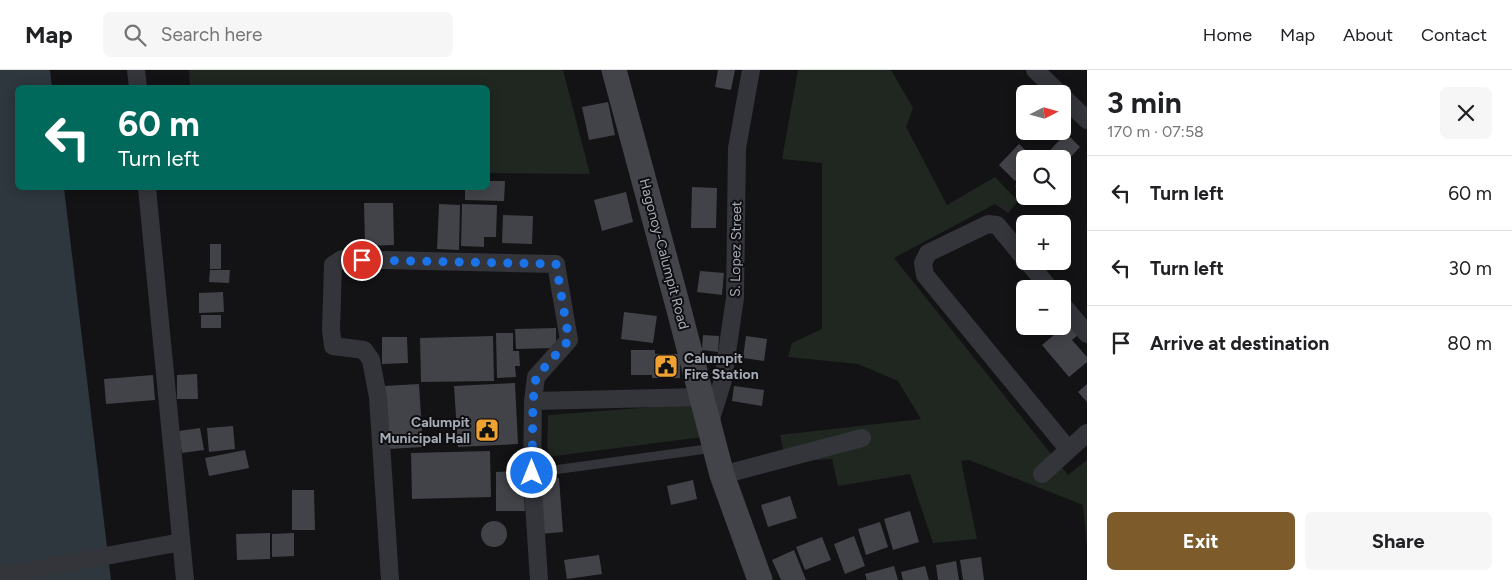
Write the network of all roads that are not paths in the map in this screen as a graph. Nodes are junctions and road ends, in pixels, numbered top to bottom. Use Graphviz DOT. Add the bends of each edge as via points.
graph roads {
  1 [pos="136,70"];
  2 [pos="614,70"];
  3 [pos="751,70"];
  4 [pos="1035,70"];
  5 [pos="138,85"];
  6 [pos="1051,85"];
  7 [pos="1071,105"];
  8 [pos="1087,120"];
  9 [pos="147,190"];
  10 [pos="1016,248"];
  11 [pos="1034,270"];
  12 [pos="1043,280"];
  13 [pos="1071,315"];
  14 [pos="1087,334"];
  15 [pos="701,397"];
  16 [pos="533,401"];
  17 [pos="1087,433"];
  18 [pos="712,437"];
  19 [pos="862,438"];
  20 [pos="1068,449"];
  21 [pos="532,473"];
  22 [pos="722,474"];
  23 [pos="1042,474"];
  24 [pos="181,542"];
  25 [pos="4,575"];
  26 [pos="185,580"];
  27 [pos="390,580"];
  28 [pos="539,580"];
  29 [pos="760,580"];
  1 -- 5 [label="street"];
  2 -- 15 [label="main road, Hagonoy-Calumpit Road"];
  3 -- 18 [label="street, S. Lopez Street" via="737,148 735,298"];
  4 -- 6 [label="street"];
  7 -- 8 [label="street"];
  9 -- 24 [label="street"];
  10 -- 20 [label="street" via="997,225 988,224 928,254 923,263 925,275"];
  11 -- 12 [label="street"];
  13 -- 14 [label="street"];
  15 -- 16 [label="street"];
  15 -- 18 [label="main road, Hagonoy-Calumpit Road"];
  16 -- 21 [label="street"];
  16 -- 27 [label="street" via="536,377 569,340 556,264 342,259 333,265 333,346 364,350 371,360 378,397"];
  17 -- 20 [label="street"];
  18 -- 21 [label="lane"];
  18 -- 22 [label="main road, Hagonoy-Calumpit Road"];
  19 -- 22 [label="street"];
  20 -- 23 [label="street"];
  21 -- 28 [label="street"];
  22 -- 29 [label="main road, Hagonoy-Calumpit Road"];
  24 -- 25 [label="street"];
  24 -- 26 [label="street"];
}
